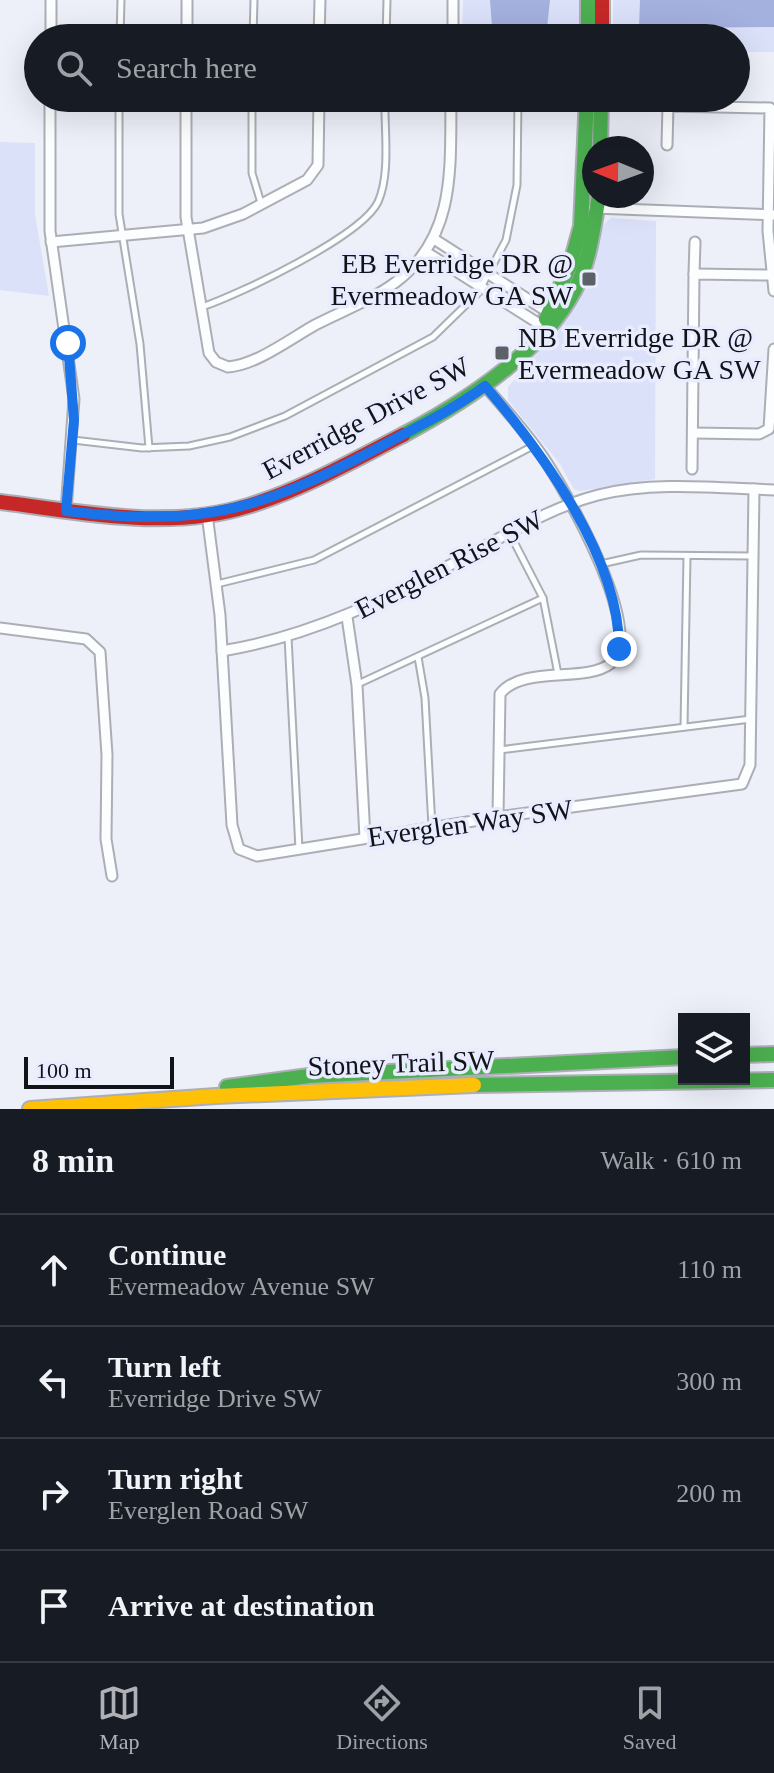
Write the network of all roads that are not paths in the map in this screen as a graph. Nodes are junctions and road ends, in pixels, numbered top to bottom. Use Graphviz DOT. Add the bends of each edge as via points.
graph roads {
  1 [pos="51,0"];
  2 [pos="121,0"];
  3 [pos="187,0"];
  4 [pos="254,0"];
  5 [pos="320,0"];
  6 [pos="387,0"];
  7 [pos="453,0"];
  8 [pos="588,0"];
  9 [pos="602,0"];
  10 [pos="51,24"];
  11 [pos="120,24"];
  12 [pos="187,24"];
  13 [pos="253,24"];
  14 [pos="319,24"];
  15 [pos="386,24"];
  16 [pos="453,24"];
  17 [pos="588,24"];
  18 [pos="602,24"];
  19 [pos="750,108"];
  20 [pos="50,112"];
  21 [pos="119,112"];
  22 [pos="186,112"];
  23 [pos="252,112"];
  24 [pos="318,112"];
  25 [pos="385,112"];
  26 [pos="451,112"];
  27 [pos="517,112"];
  28 [pos="588,112"];
  29 [pos="601,112"];
  30 [pos="668,112"];
  31 [pos="589,136"];
  32 [pos="600,136"];
  33 [pos="667,145"];
  34 [pos="261,204"];
  35 [pos="592,208"];
  36 [pos="654,208"];
  37 [pos="771,215"];
  38 [pos="188,231"];
  39 [pos="121,237"];
  40 [pos="434,239"];
  41 [pos="51,242"];
  42 [pos="695,242"];
  43 [pos="426,252"];
  44 [pos="694,274"];
  45 [pos="490,275"];
  46 [pos="770,275"];
  47 [pos="482,287"];
  48 [pos="774,291"];
  49 [pos="201,308"];
  50 [pos="549,318"];
  51 [pos="774,349"];
  52 [pos="485,386"];
  53 [pos="693,433"];
  54 [pos="73,440"];
  55 [pos="535,445"];
  56 [pos="149,448"];
  57 [pos="692,469"];
  58 [pos="754,489"];
  59 [pos="774,490"];
  60 [pos="0,502"];
  61 [pos="569,504"];
  62 [pos="66,511"];
  63 [pos="207,514"];
  64 [pos="510,533"];
  65 [pos="687,556"];
  66 [pos="753,556"];
  67 [pos="600,564"];
  68 [pos="217,584"];
  69 [pos="543,598"];
  70 [pos="347,617"];
  71 [pos="0,628"];
  72 [pos="288,637"];
  73 [pos="222,651"];
  74 [pos="418,657"];
  75 [pos="558,674"];
  76 [pos="357,685"];
  77 [pos="751,719"];
  78 [pos="684,727"];
  79 [pos="498,750"];
  80 [pos="498,817"];
  81 [pos="432,827"];
  82 [pos="365,838"];
  83 [pos="299,849"];
  84 [pos="112,876"];
  85 [pos="774,1054"];
  86 [pos="750,1055"];
  87 [pos="678,1057"];
  88 [pos="774,1080"];
  89 [pos="150,1100"];
  90 [pos="30,1109"];
  1 -- 10 [label="street"];
  2 -- 11 [label="lane"];
  3 -- 12 [label="street"];
  4 -- 13 [label="lane"];
  5 -- 14 [label="street"];
  6 -- 15 [label="lane"];
  7 -- 16 [label="street"];
  8 -- 17 [label="main road"];
  9 -- 18 [label="main road"];
  19 -- 37 [label="street" via="770,108"];
  20 -- 41 [label="street"];
  21 -- 39 [label="lane"];
  22 -- 38 [label="street"];
  23 -- 34 [label="lane" via="252,173"];
  24 -- 34 [label="street" via="316,169 307,180"];
  25 -- 49 [label="lane" via="383,182 369,216 310,254"];
  26 -- 40 [label="street" via="449,191"];
  27 -- 45 [label="lane" via="514,208"];
  28 -- 31 [label="main road, Everridge Drive SW"];
  29 -- 32 [label="main road"];
  30 -- 33 [label="street"];
  34 -- 38 [label="street"];
  35 -- 50 [label="main road, Everridge Drive SW" via="581,276 570,299"];
  36 -- 37 [label="street"];
  37 -- 46 [label="street"];
  38 -- 39 [label="street"];
  38 -- 49 [label="street"];
  39 -- 41 [label="street"];
  39 -- 56 [label="lane" via="140,344"];
  40 -- 43 [label="street"];
  40 -- 45 [label="street"];
  41 -- 54 [label="street" via="73,379"];
  42 -- 44 [label="street"];
  43 -- 47 [label="street"];
  43 -- 49 [label="street" via="389,286 233,367 212,358"];
  44 -- 46 [label="street"];
  44 -- 53 [label="street"];
  45 -- 47 [label="lane"];
  45 -- 50 [label="street"];
  46 -- 48 [label="street"];
  47 -- 50 [label="street"];
  47 -- 56 [label="lane" via="433,337 268,425 207,442"];
  50 -- 52 [label="main road, Everridge Drive SW" via="520,356"];
  51 -- 53 [label="street" via="769,429 759,434"];
  52 -- 55 [label="street"];
  52 -- 63 [label="main road, Everridge Drive SW" via="309,484 259,503"];
  53 -- 57 [label="street"];
  54 -- 56 [label="lane"];
  54 -- 62 [label="street"];
  55 -- 61 [label="street"];
  55 -- 68 [label="lane" via="314,560"];
  58 -- 59 [label="street, Everglen Rise SW"];
  58 -- 61 [label="street, Everglen Rise SW" via="636,490"];
  58 -- 66 [label="street, Everglen Way SW"];
  60 -- 62 [label="main road, Everridge Drive SW"];
  61 -- 64 [label="street, Everglen Rise SW"];
  61 -- 67 [label="street"];
  62 -- 63 [label="main road, Everridge Drive SW" via="155,519"];
  63 -- 68 [label="street, Everglen Way SW"];
  64 -- 69 [label="lane"];
  64 -- 70 [label="street, Everglen Rise SW"];
  65 -- 66 [label="lane"];
  65 -- 67 [label="lane" via="641,555"];
  65 -- 78 [label="lane"];
  66 -- 77 [label="street, Everglen Way SW"];
  67 -- 75 [label="street" via="617,612 618,654 604,667"];
  68 -- 73 [label="street, Everglen Way SW"];
  69 -- 74 [label="lane"];
  69 -- 75 [label="lane"];
  70 -- 72 [label="street, Everglen Rise SW"];
  70 -- 76 [label="street"];
  71 -- 84 [label="street" via="86,639 100,652 106,839"];
  72 -- 73 [label="street, Everglen Rise SW"];
  72 -- 83 [label="lane"];
  73 -- 83 [label="street, Everglen Way SW" via="236,844 251,856"];
  74 -- 76 [label="lane"];
  74 -- 81 [label="lane"];
  75 -- 79 [label="street" via="503,690 497,704"];
  76 -- 82 [label="street"];
  77 -- 78 [label="lane"];
  77 -- 80 [label="street, Everglen Way SW" via="748,775 736,787"];
  78 -- 79 [label="lane"];
  79 -- 80 [label="street"];
  80 -- 81 [label="street, Everglen Way SW"];
  81 -- 82 [label="street, Everglen Way SW"];
  82 -- 83 [label="street, Everglen Way SW"];
  85 -- 86 [label="main road"];
  87 -- 89 [label="main road" via="309,1076"];
  88 -- 89 [label="main road, Stoney Trail SW" via="459,1086"];
  89 -- 90 [label="main road, Stoney Trail SW"];
}
